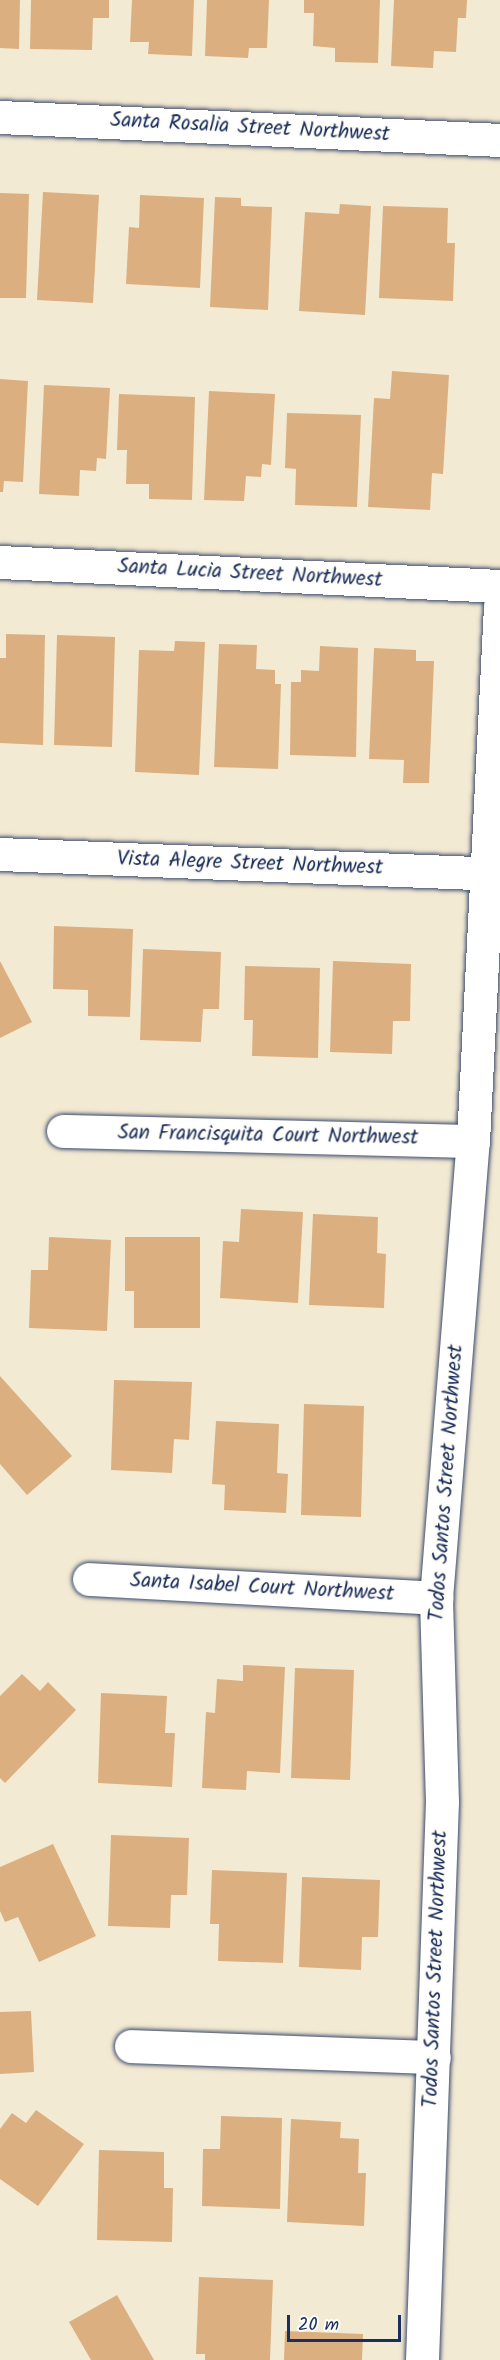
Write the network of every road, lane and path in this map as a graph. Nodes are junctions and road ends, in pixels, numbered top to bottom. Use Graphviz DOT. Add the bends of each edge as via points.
graph roads {
  1 [pos="0,117"];
  2 [pos="500,140"];
  3 [pos="0,562"];
  4 [pos="500,586"];
  5 [pos="500,608"];
  6 [pos="0,854"];
  7 [pos="494,874"];
  8 [pos="63,1131"];
  9 [pos="473,1142"];
  10 [pos="89,1579"];
  11 [pos="436,1598"];
  12 [pos="131,2046"];
  13 [pos="434,2057"];
  14 [pos="422,2360"];
  1 -- 2 [label="street, Santa Rosalia Street Northwest"];
  3 -- 4 [label="street, Santa Lucia Street Northwest"];
  5 -- 7 [label="street, Todos Santos Street Northwest"];
  6 -- 7 [label="street, Vista Alegre Street Northwest"];
  7 -- 9 [label="street, Todos Santos Street Northwest"];
  8 -- 9 [label="street, San Francisquita Court Northwest"];
  9 -- 11 [label="street, Todos Santos Street Northwest"];
  10 -- 11 [label="street, Santa Isabel Court Northwest"];
  11 -- 13 [label="street, Todos Santos Street Northwest" via="442,1802"];
  12 -- 13 [label="street"];
  13 -- 14 [label="street, Todos Santos Street Northwest"];
}
